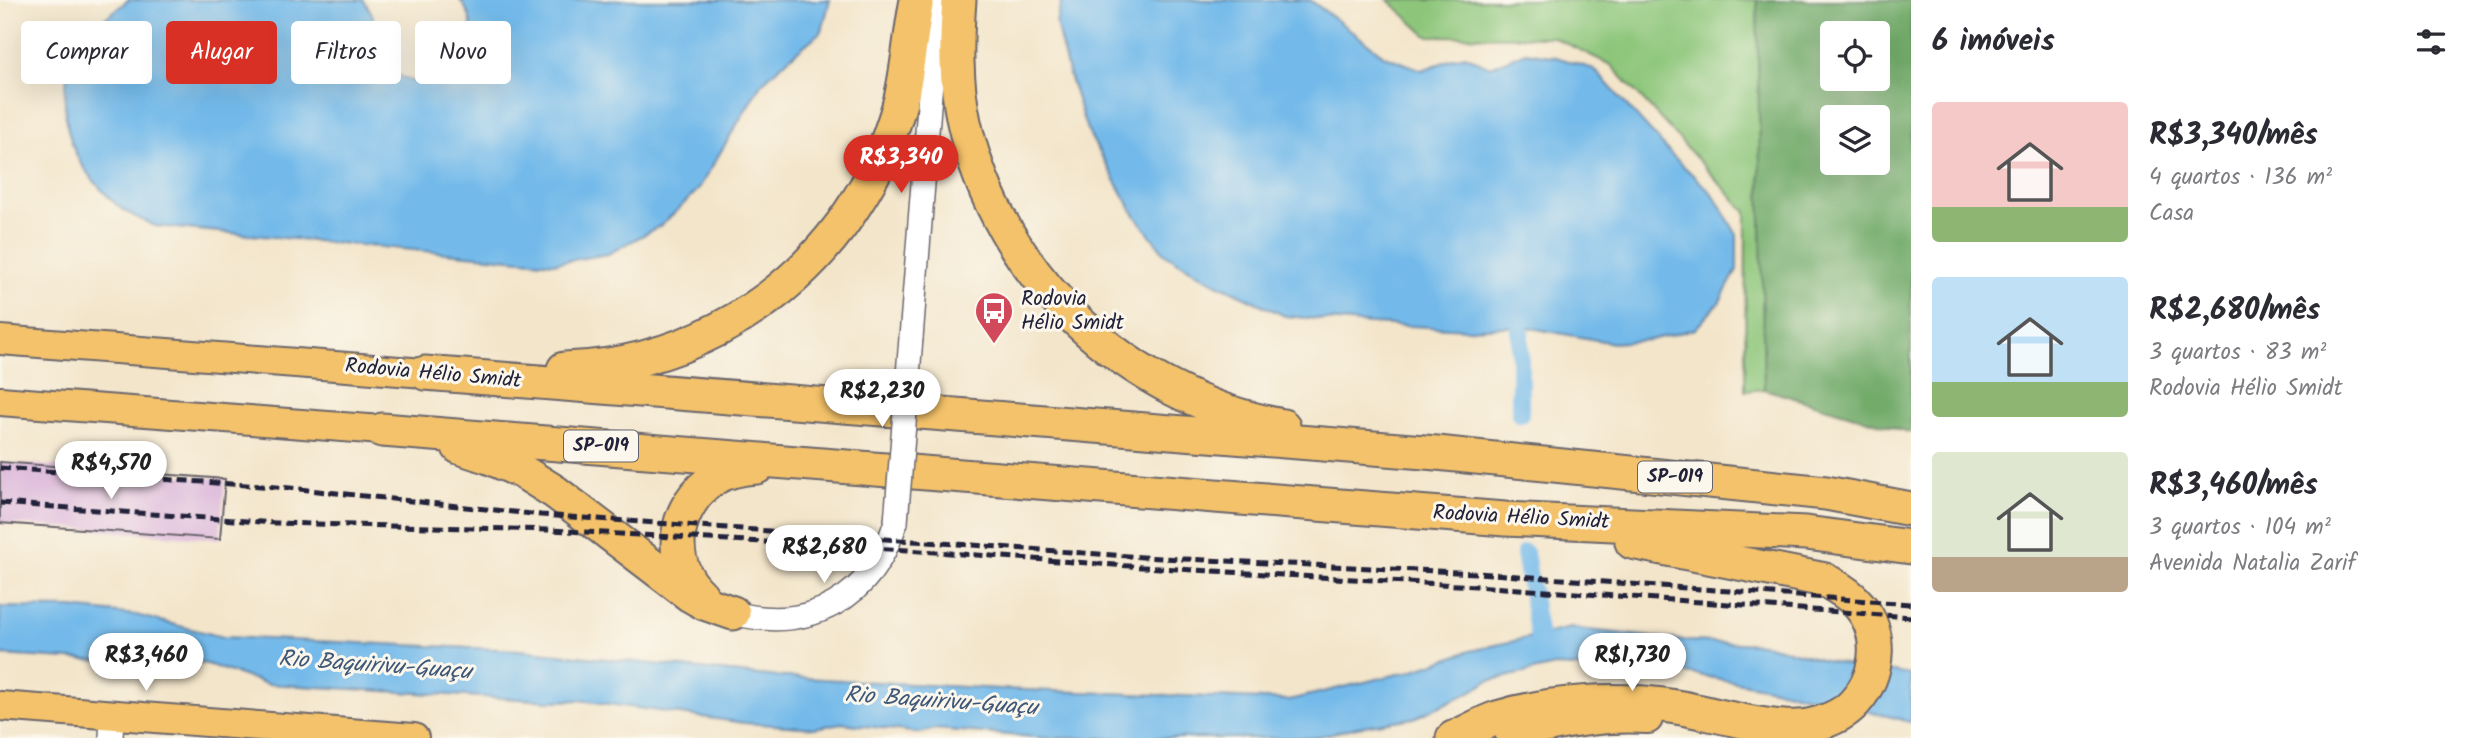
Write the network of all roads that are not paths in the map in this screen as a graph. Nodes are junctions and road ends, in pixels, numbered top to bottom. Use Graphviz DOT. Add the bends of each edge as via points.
graph roads {
  1 [pos="917,0"];
  2 [pos="935,0"];
  3 [pos="945,0"];
  4 [pos="959,0"];
  5 [pos="933,55"];
  6 [pos="0,340"];
  7 [pos="425,373"];
  8 [pos="0,401"];
  9 [pos="382,430"];
  10 [pos="1437,453"];
  11 [pos="821,463"];
  12 [pos="1911,509"];
  13 [pos="1506,519"];
  14 [pos="1911,547"];
  15 [pos="733,613"];
  16 [pos="0,706"];
  17 [pos="112,726"];
  18 [pos="146,728"];
  19 [pos="415,738"];
  20 [pos="1453,738"];
  21 [pos="1510,738"];
  22 [pos="1757,738"];
  1 -- 7 [label="highway" via="903,91 885,148 858,201 823,249 780,290 731,324 630,362 582,369"];
  2 -- 5 [label="street"];
  3 -- 5 [label="street"];
  4 -- 10 [label="highway" via="955,56 960,95 983,184 1013,244 1052,297 1099,342 1154,380 1213,407 1277,425"];
  5 -- 15 [label="street, bridge" via="896,522 890,542 880,561 852,592 816,613 795,618"];
  6 -- 7 [label="main road, Rodovia Hélio Smidt / SP-019"];
  7 -- 10 [label="highway, Rodovia Hélio Smidt / SP-019"];
  8 -- 9 [label="main road, Rodovia Hélio Smidt / SP-019"];
  9 -- 11 [label="highway, Rodovia Hélio Smidt / SP-019"];
  9 -- 15 [label="highway" via="454,446 523,472 690,595"];
  10 -- 12 [label="highway, Rodovia Hélio Smidt / SP-019" via="1826,493"];
  11 -- 13 [label="highway, Rodovia Hélio Smidt / SP-019"];
  11 -- 15 [label="highway" via="728,472 705,485 688,505 677,539 684,572 705,599"];
  13 -- 14 [label="highway, Rodovia Hélio Smidt / SP-019" via="1806,533"];
  13 -- 20 [label="highway" via="1825,580 1856,601 1869,621 1877,647 1874,666 1854,704 1811,725 1786,727 1623,701 1532,710 1495,719"];
  16 -- 17 [label="main road"];
  17 -- 18 [label="main road"];
  18 -- 19 [label="main road"];
  21 -- 22 [label="main road" via="1551,725 1621,717 1680,721"];
}
